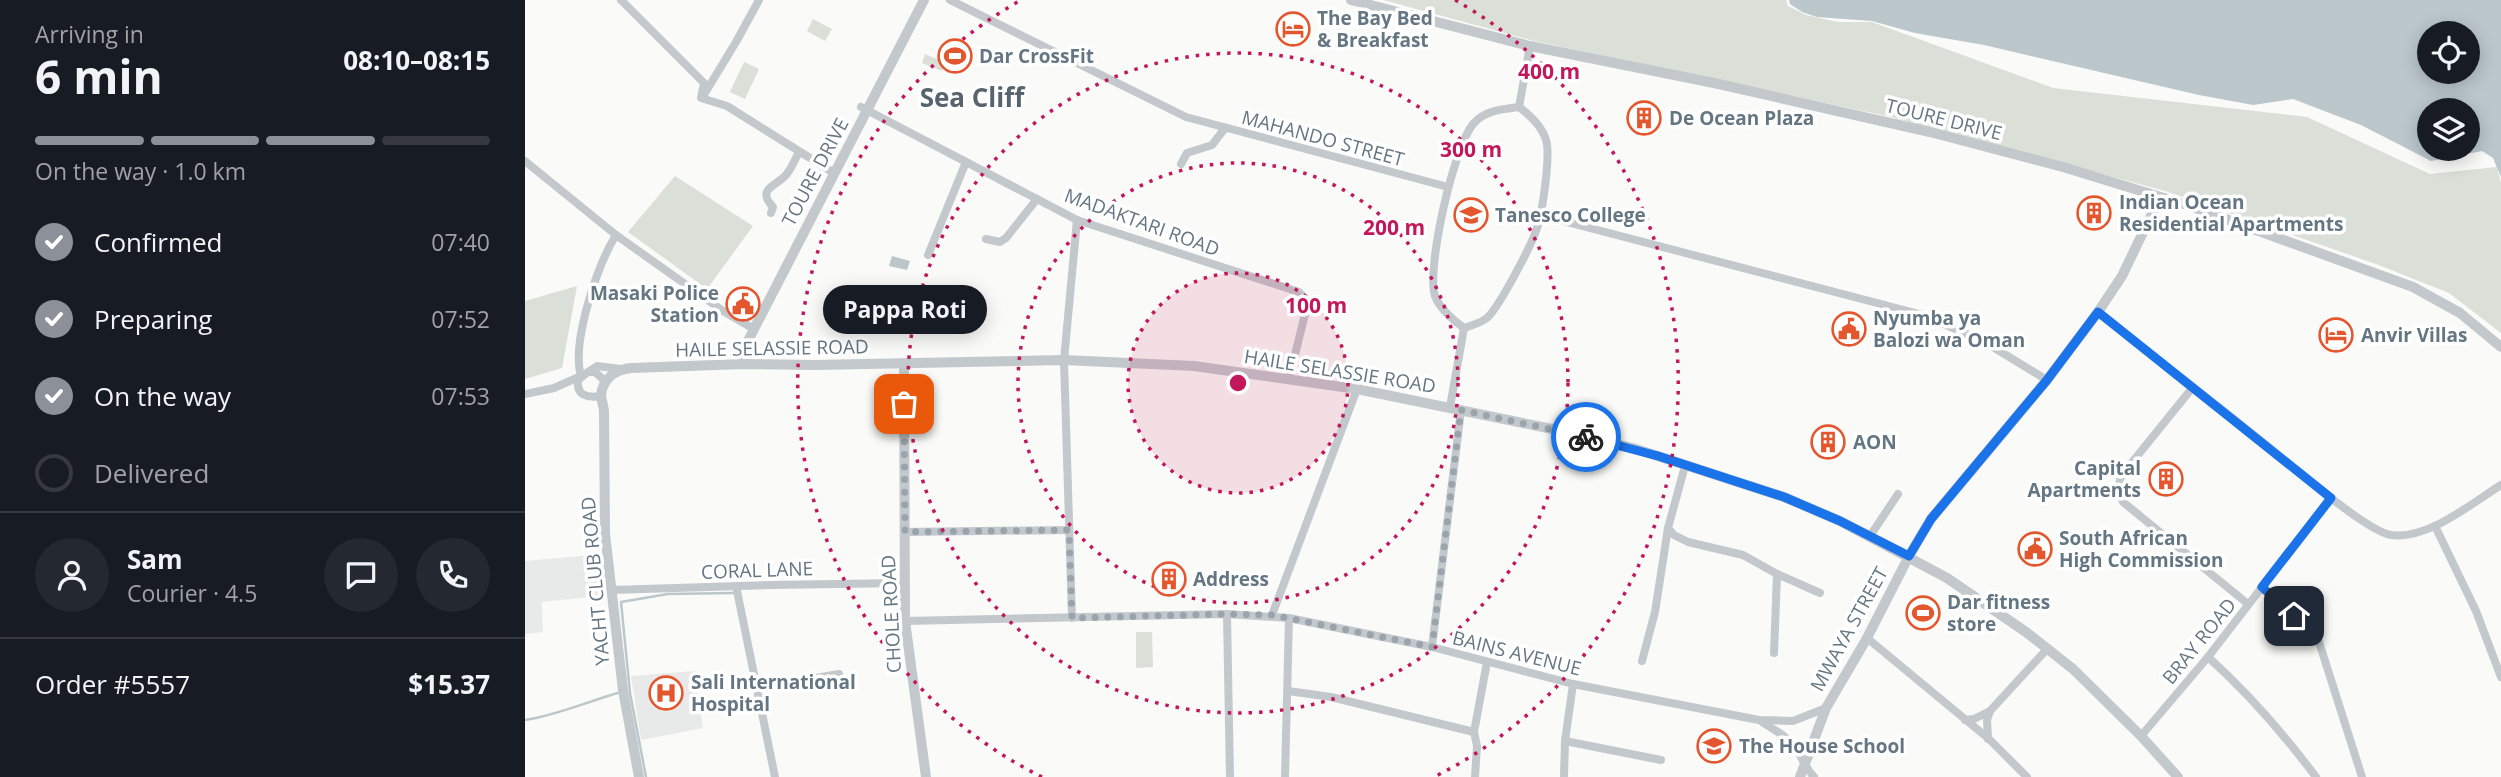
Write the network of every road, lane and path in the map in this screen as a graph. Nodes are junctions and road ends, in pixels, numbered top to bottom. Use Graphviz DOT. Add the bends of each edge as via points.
graph roads {
  1 [pos="621,0"];
  2 [pos="759,0"];
  3 [pos="924,0"];
  4 [pos="950,0"];
  5 [pos="1351,0"];
  6 [pos="1530,46"];
  7 [pos="701,98"];
  8 [pos="1519,107"];
  9 [pos="864,109"];
  10 [pos="1225,128"];
  11 [pos="799,152"];
  12 [pos="525,161"];
  13 [pos="966,162"];
  14 [pos="1181,164"];
  15 [pos="834,173"];
  16 [pos="1448,187"];
  17 [pos="2159,197"];
  18 [pos="1037,199"];
  19 [pos="771,213"];
  20 [pos="1540,215"];
  21 [pos="1077,220"];
  22 [pos="616,235"];
  23 [pos="986,239"];
  24 [pos="928,255"];
  25 [pos="2098,312"];
  26 [pos="1464,328"];
  27 [pos="754,329"];
  28 [pos="2501,347"];
  29 [pos="1065,360"];
  30 [pos="743,364"];
  31 [pos="904,364"];
  32 [pos="621,369"];
  33 [pos="584,374"];
  34 [pos="1289,379"];
  35 [pos="2047,380"];
  36 [pos="605,381"];
  37 [pos="2193,387"];
  38 [pos="554,388"];
  39 [pos="1357,389"];
  40 [pos="579,390"];
  41 [pos="525,394"];
  42 [pos="601,396"];
  43 [pos="587,397"];
  44 [pos="1450,407"];
  45 [pos="1461,410"];
  46 [pos="604,412"];
  47 [pos="1685,466"];
  48 [pos="2501,485"];
  49 [pos="1898,494"];
  50 [pos="2331,498"];
  51 [pos="2435,526"];
  52 [pos="1668,528"];
  53 [pos="1069,530"];
  54 [pos="905,532"];
  55 [pos="1870,536"];
  56 [pos="1909,556"];
  57 [pos="1777,574"];
  58 [pos="904,583"];
  59 [pos="736,586"];
  60 [pos="2262,587"];
  61 [pos="611,590"];
  62 [pos="1820,593"];
  63 [pos="2248,604"];
  64 [pos="1227,614"];
  65 [pos="1272,615"];
  66 [pos="1072,618"];
  67 [pos="1289,618"];
  68 [pos="905,621"];
  69 [pos="1867,638"];
  70 [pos="1432,647"];
  71 [pos="2048,648"];
  72 [pos="1774,653"];
  73 [pos="2208,656"];
  74 [pos="1642,661"];
  75 [pos="1487,662"];
  76 [pos="839,674"];
  77 [pos="2501,677"];
  78 [pos="1573,684"];
  79 [pos="758,688"];
  80 [pos="1288,691"];
  81 [pos="1826,708"];
  82 [pos="1990,711"];
  83 [pos="1759,720"];
  84 [pos="1965,720"];
  85 [pos="1474,732"];
  86 [pos="2141,736"];
  87 [pos="1989,739"];
  88 [pos="1565,741"];
  89 [pos="1661,760"];
  90 [pos="1803,766"];
  91 [pos="639,777"];
  92 [pos="775,777"];
  93 [pos="926,777"];
  94 [pos="1230,777"];
  95 [pos="1286,777"];
  96 [pos="1475,777"];
  97 [pos="1564,777"];
  98 [pos="1800,777"];
  99 [pos="1815,777"];
  100 [pos="2027,777"];
  101 [pos="2178,777"];
  102 [pos="2316,777"];
  103 [pos="2362,777"];
  1 -- 7 [label="street" via="704,83"];
  2 -- 7 [label="street"];
  3 -- 9 [label="street, TOURE DRIVE"];
  4 -- 10 [label="street, MAHANDO STREET" via="1167,109"];
  5 -- 6 [label="street, TOURE DRIVE"];
  6 -- 8 [label="street"];
  6 -- 17 [label="street, TOURE DRIVE" via="1930,132"];
  7 -- 11 [label="street" via="727,106"];
  8 -- 16 [label="street" via="1488,113 1476,121 1467,132"];
  8 -- 20 [label="street" via="1535,120 1548,143"];
  9 -- 13 [label="street, MADAKTARI ROAD"];
  9 -- 15 [label="street, TOURE DRIVE"];
  10 -- 14 [label="street" via="1212,145 1187,153"];
  10 -- 16 [label="street, MAHANDO STREET"];
  11 -- 15 [label="street"];
  11 -- 19 [label="street" via="786,175 766,195 773,207"];
  12 -- 22 [label="street"];
  13 -- 18 [label="street, MADAKTARI ROAD"];
  13 -- 24 [label="street"];
  15 -- 27 [label="street, TOURE DRIVE"];
  16 -- 26 [label="street" via="1435,295 1444,311"];
  17 -- 25 [label="street, MWAYA STREET" via="2122,276"];
  17 -- 28 [label="street, TOURE DRIVE" via="2413,288 2461,313"];
  18 -- 21 [label="street, MADAKTARI ROAD"];
  18 -- 23 [label="street" via="1006,239"];
  20 -- 26 [label="street" via="1530,244 1495,307 1475,325"];
  20 -- 35 [label="street" via="1923,315 1983,341"];
  21 -- 29 [label="street"];
  21 -- 34 [label="street, MADAKTARI ROAD" via="1303,295 1307,306"];
  22 -- 27 [label="street"];
  22 -- 33 [label="street" via="593,285 578,353"];
  25 -- 35 [label="street, MWAYA STREET"];
  25 -- 37 [label="street"];
  26 -- 44 [label="street"];
  27 -- 30 [label="street, TOURE DRIVE"];
  29 -- 31 [label="street, HAILE SELASSIE ROAD"];
  29 -- 34 [label="street, HAILE SELASSIE ROAD" via="1194,366"];
  29 -- 53 [label="street"];
  30 -- 31 [label="street, HAILE SELASSIE ROAD"];
  30 -- 32 [label="street, HAILE SELASSIE ROAD"];
  31 -- 54 [label="street, CHOLE ROAD"];
  32 -- 33 [label="street" via="597,366"];
  32 -- 36 [label="street"];
  33 -- 36 [label="street" via="595,372"];
  33 -- 38 [label="street"];
  33 -- 40 [label="street"];
  34 -- 39 [label="street, HAILE SELASSIE ROAD"];
  35 -- 56 [label="street, MWAYA STREET" via="1931,519"];
  36 -- 42 [label="street, YACHT CLUB ROAD"];
  37 -- 50 [label="street"];
  37 -- 63 [label="street" via="2122,476 2118,490 2123,502"];
  38 -- 40 [label="street"];
  38 -- 41 [label="street"];
  39 -- 44 [label="street, HAILE SELASSIE ROAD"];
  39 -- 65 [label="street"];
  40 -- 43 [label="street"];
  42 -- 43 [label="street"];
  42 -- 46 [label="street, YACHT CLUB ROAD"];
  43 -- 46 [label="street" via="597,401"];
  44 -- 45 [label="street, HAILE SELASSIE ROAD"];
  45 -- 47 [label="street, HAILE SELASSIE ROAD" via="1608,442"];
  45 -- 70 [label="street"];
  46 -- 61 [label="street, YACHT CLUB ROAD" via="605,534"];
  47 -- 52 [label="street"];
  47 -- 55 [label="street, HAILE SELASSIE ROAD" via="1784,497"];
  48 -- 51 [label="street"];
  49 -- 55 [label="street"];
  50 -- 51 [label="street" via="2389,535"];
  50 -- 60 [label="street, BRAY ROAD"];
  51 -- 77 [label="street" via="2476,611"];
  52 -- 57 [label="street" via="1688,542 1743,555"];
  52 -- 74 [label="street"];
  53 -- 54 [label="street"];
  53 -- 66 [label="street"];
  54 -- 58 [label="street, CHOLE ROAD"];
  55 -- 56 [label="street, HAILE SELASSIE ROAD"];
  56 -- 69 [label="street, MWAYA STREET"];
  56 -- 71 [label="street, HAILE SELASSIE ROAD" via="1973,594"];
  57 -- 62 [label="street"];
  57 -- 72 [label="street"];
  58 -- 59 [label="street, CORAL LANE"];
  58 -- 68 [label="street, CHOLE ROAD"];
  59 -- 61 [label="street, CORAL LANE"];
  59 -- 79 [label="street"];
  60 -- 63 [label="street, BRAY ROAD"];
  60 -- 103 [label="street" via="2319,642"];
  61 -- 91 [label="street, YACHT CLUB ROAD"];
  63 -- 73 [label="street, BRAY ROAD"];
  64 -- 65 [label="street, BAINS AVENUE"];
  64 -- 66 [label="street, BAINS AVENUE"];
  64 -- 94 [label="street"];
  65 -- 67 [label="street, BAINS AVENUE"];
  66 -- 68 [label="street, BAINS AVENUE"];
  67 -- 70 [label="street, BAINS AVENUE"];
  67 -- 80 [label="street"];
  68 -- 93 [label="street, CHOLE ROAD"];
  69 -- 81 [label="street, MWAYA STREET"];
  69 -- 84 [label="street"];
  70 -- 75 [label="street, BAINS AVENUE"];
  71 -- 82 [label="street"];
  71 -- 86 [label="street, HAILE SELASSIE ROAD"];
  73 -- 86 [label="street, BRAY ROAD"];
  73 -- 102 [label="street" via="2263,712"];
  75 -- 78 [label="street, BAINS AVENUE"];
  75 -- 85 [label="street"];
  76 -- 79 [label="street"];
  78 -- 83 [label="street, BAINS AVENUE"];
  78 -- 88 [label="street"];
  79 -- 92 [label="street"];
  80 -- 85 [label="street"];
  80 -- 95 [label="street"];
  81 -- 83 [label="street, BAINS AVENUE" via="1793,721"];
  81 -- 90 [label="street, MWAYA STREET"];
  82 -- 84 [label="street"];
  82 -- 87 [label="street"];
  83 -- 90 [label="street" via="1788,740"];
  84 -- 87 [label="street"];
  85 -- 96 [label="street"];
  86 -- 101 [label="street, HAILE SELASSIE ROAD"];
  87 -- 100 [label="street"];
  88 -- 89 [label="street"];
  88 -- 97 [label="street"];
  90 -- 98 [label="street, MWAYA STREET"];
  90 -- 99 [label="street"];
}
